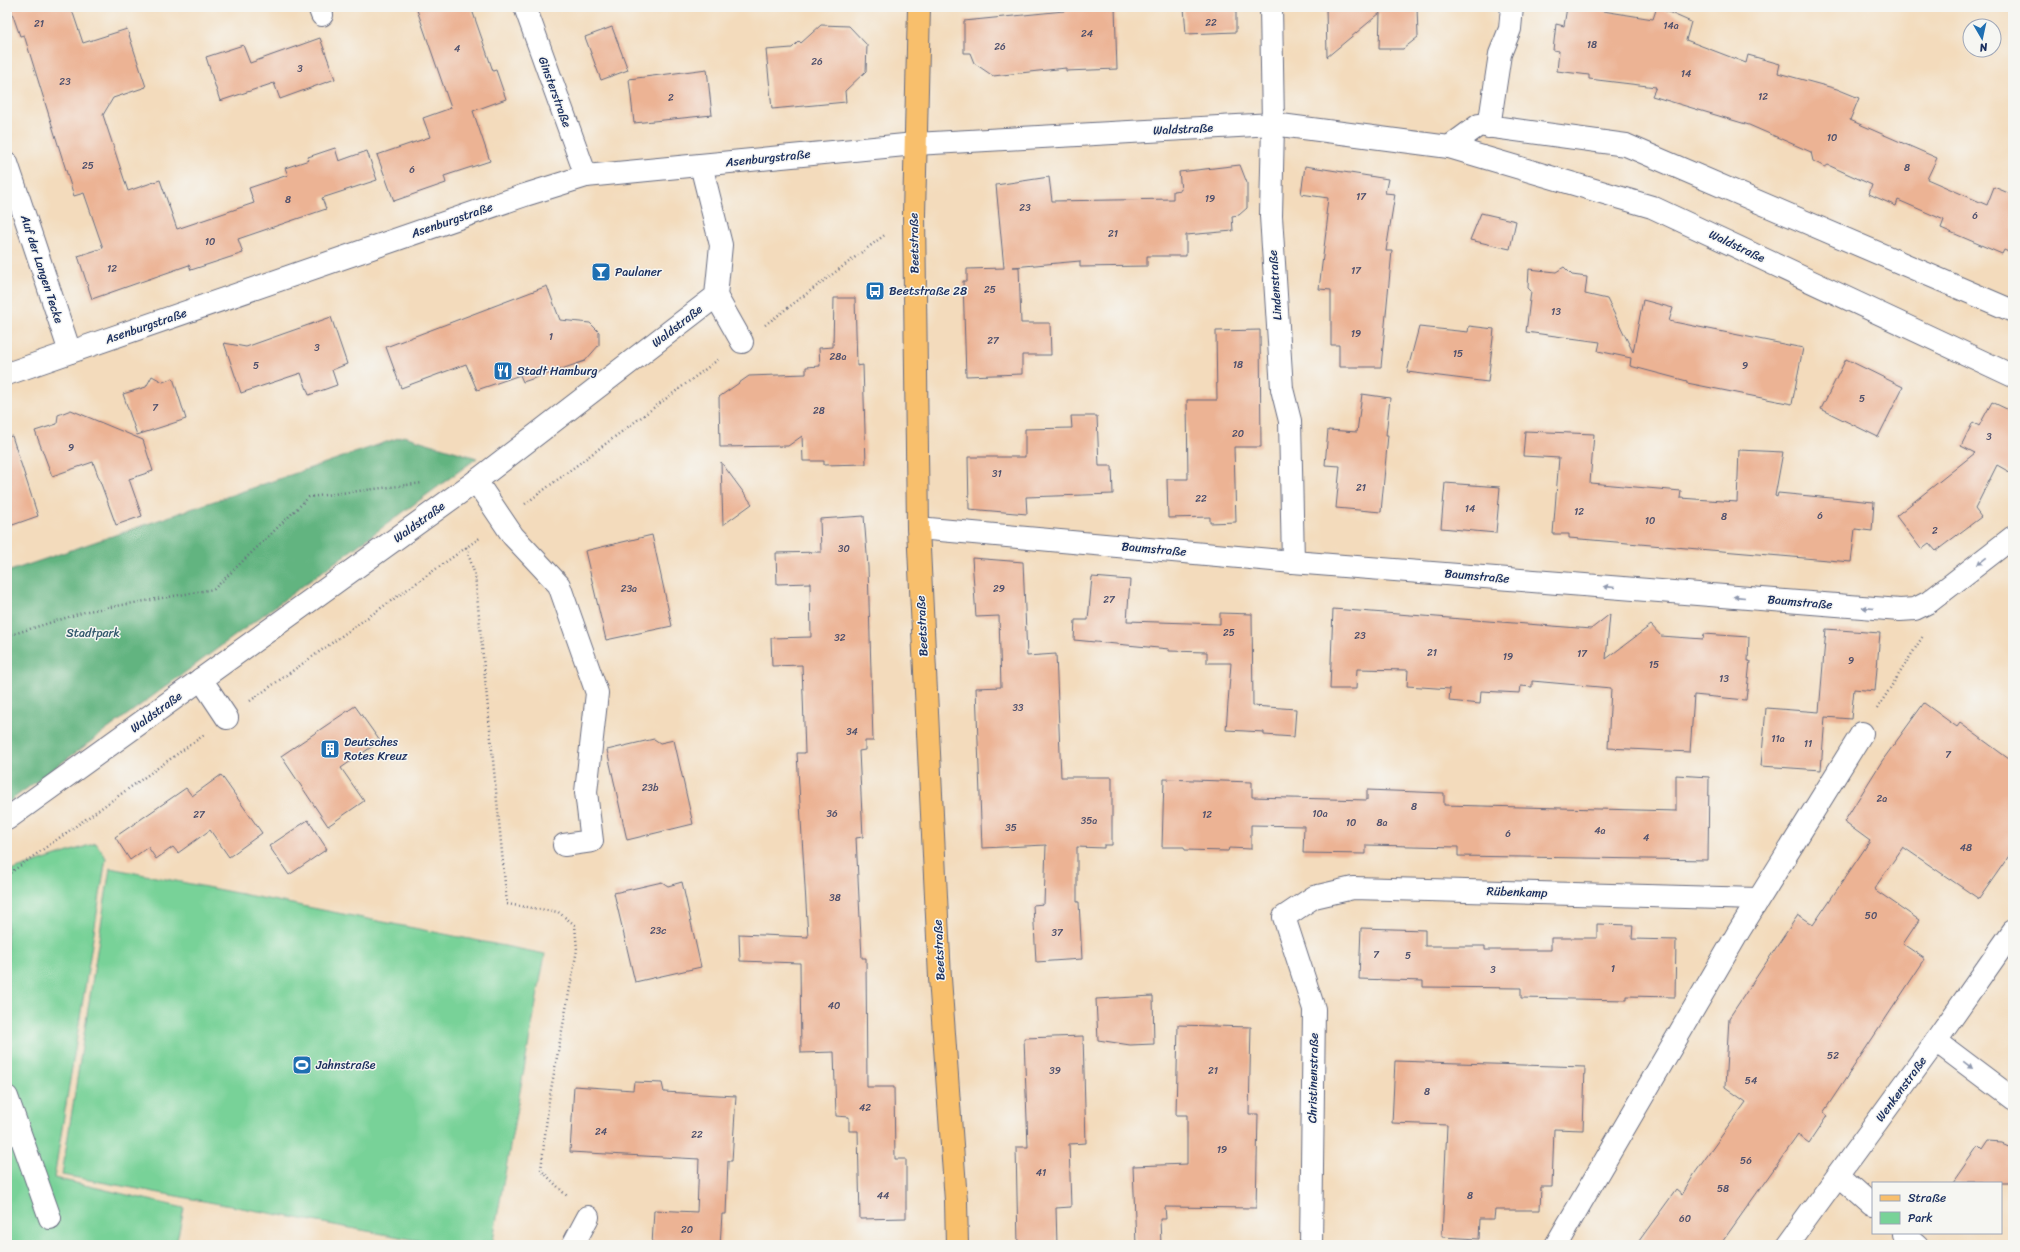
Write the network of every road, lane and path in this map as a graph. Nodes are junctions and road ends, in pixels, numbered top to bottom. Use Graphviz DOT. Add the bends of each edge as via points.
graph roads {
  1 [pos="524,7"];
  2 [pos="919,7"];
  3 [pos="1271,7"];
  4 [pos="1512,7"];
  5 [pos="1273,124"];
  6 [pos="1489,127"];
  7 [pos="915,144"];
  8 [pos="1449,147"];
  9 [pos="7,163"];
  10 [pos="701,165"];
  11 [pos="586,176"];
  12 [pos="914,214"];
  13 [pos="716,296"];
  14 [pos="2013,311"];
  15 [pos="742,342"];
  16 [pos="70,352"];
  17 [pos="7,374"];
  18 [pos="2013,376"];
  19 [pos="476,481"];
  20 [pos="430,483"];
  21 [pos="502,521"];
  22 [pos="918,528"];
  23 [pos="2013,537"];
  24 [pos="466,547"];
  25 [pos="1293,562"];
  26 [pos="1915,609"];
  27 [pos="7,636"];
  28 [pos="202,679"];
  29 [pos="227,718"];
  30 [pos="1862,733"];
  31 [pos="7,819"];
  32 [pos="564,845"];
  33 [pos="7,875"];
  34 [pos="1758,900"];
  35 [pos="1284,917"];
  36 [pos="2013,931"];
  37 [pos="1936,1041"];
  38 [pos="7,1097"];
  39 [pos="2013,1099"];
  40 [pos="1838,1175"];
  41 [pos="1872,1205"];
  42 [pos="588,1217"];
  43 [pos="50,1218"];
  44 [pos="1904,1234"];
  45 [pos="573,1245"];
  46 [pos="957,1245"];
  47 [pos="1311,1245"];
  48 [pos="1556,1245"];
  49 [pos="1787,1245"];
  50 [pos="1917,1245"];
  1 -- 11 [label="street, Ginsterstraße"];
  2 -- 7 [label="main road, Beetstraße"];
  3 -- 5 [label="street, Lindenstraße"];
  4 -- 6 [label="street" via="1510,29 1500,54"];
  5 -- 7 [label="street, Waldstraße"];
  5 -- 8 [label="street, Waldstraße"];
  5 -- 25 [label="street, Lindenstraße" via="1270,216 1282,389 1290,421"];
  6 -- 8 [label="street" via="1479,125"];
  6 -- 14 [label="street" via="1626,145"];
  7 -- 10 [label="street, Asenburgstraße"];
  7 -- 12 [label="main road, Beetstraße"];
  8 -- 18 [label="street, Waldstraße" via="1652,206"];
  9 -- 16 [label="street, Auf der Langen Tecke"];
  10 -- 11 [label="street, Asenburgstraße"];
  10 -- 13 [label="street" via="721,245"];
  11 -- 16 [label="street, Asenburgstraße"];
  12 -- 15 [label="path"];
  12 -- 22 [label="main road, Beetstraße"];
  13 -- 15 [label="street"];
  13 -- 19 [label="street, Waldstraße"];
  15 -- 21 [label="path"];
  16 -- 17 [label="street, Asenburgstraße"];
  19 -- 21 [label="street"];
  19 -- 28 [label="street, Waldstraße"];
  20 -- 27 [label="path" via="309,497 214,589 88,610"];
  21 -- 24 [label="path"];
  21 -- 32 [label="street" via="559,585 597,693 586,792 592,841"];
  22 -- 25 [label="street, Baumstraße"];
  22 -- 46 [label="main road, Beetstraße" via="940,978"];
  23 -- 26 [label="street, Baumstraße, one-way" via="1929,602"];
  24 -- 29 [label="path"];
  24 -- 42 [label="path" via="474,575 508,904 558,912 575,924 577,950 549,1100 541,1170"];
  26 -- 25 [label="street, Baumstraße, one-way" via="1884,609"];
  26 -- 30 [label="path" via="1923,636"];
  28 -- 29 [label="street"];
  28 -- 31 [label="street, Waldstraße"];
  29 -- 33 [label="path"];
  30 -- 34 [label="street"];
  34 -- 35 [label="street, Rübenkamp" via="1353,888 1314,897"];
  34 -- 48 [label="street"];
  35 -- 47 [label="street, Christinenstraße" via="1314,1009"];
  36 -- 37 [label="street, Wenkenstraße"];
  37 -- 39 [label="street, one-way"];
  37 -- 40 [label="street, Wenkenstraße"];
  38 -- 43 [label="street"];
  40 -- 41 [label="street"];
  40 -- 49 [label="street, Wenkenstraße"];
  42 -- 45 [label="street"];
  44 -- 50 [label="street"];
}
